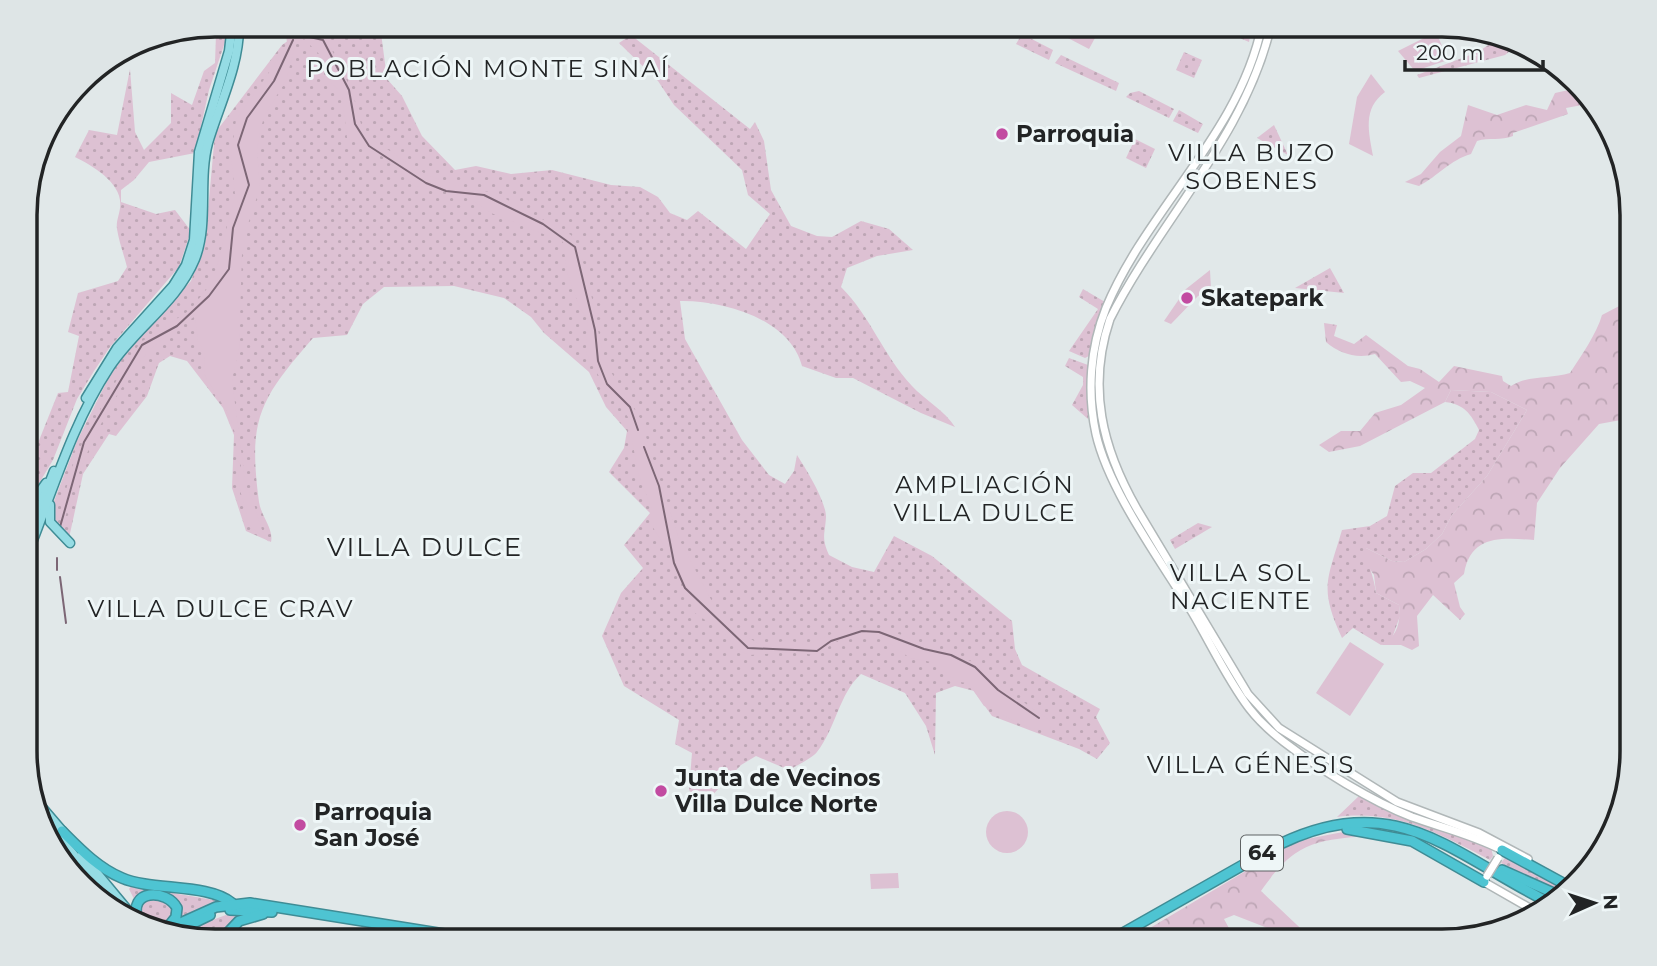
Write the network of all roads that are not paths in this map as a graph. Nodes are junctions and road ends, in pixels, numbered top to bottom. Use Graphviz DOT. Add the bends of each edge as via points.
graph roads {
  1 [pos="231,37"];
  2 [pos="238,37"];
  3 [pos="1258,37"];
  4 [pos="1267,37"];
  5 [pos="65,459"];
  6 [pos="54,471"];
  7 [pos="37,495"];
  8 [pos="37,520"];
  9 [pos="37,523"];
  10 [pos="70,542"];
  11 [pos="49,815"];
  12 [pos="1347,829"];
  13 [pos="62,831"];
  14 [pos="60,839"];
  15 [pos="1501,851"];
  16 [pos="1477,862"];
  17 [pos="1486,879"];
  18 [pos="1559,879"];
  19 [pos="1559,881"];
  20 [pos="100,886"];
  21 [pos="1550,892"];
  22 [pos="1541,899"];
  23 [pos="122,902"];
  24 [pos="1535,902"];
  25 [pos="232,903"];
  26 [pos="1528,907"];
  27 [pos="135,910"];
  28 [pos="278,913"];
  29 [pos="170,923"];
  30 [pos="176,925"];
  31 [pos="186,927"];
  32 [pos="229,929"];
  33 [pos="378,929"];
  34 [pos="415,929"];
  35 [pos="1130,929"];
  36 [pos="1141,929"];
  1 -- 6 [label="main road" via="199,152 194,240 186,265 98,374"];
  2 -- 5 [label="main road" via="206,152 197,255 179,290 111,365"];
  3 -- 15 [label="main road" via="1225,116 1105,312 1092,362 1091,406 1097,436 1121,492 1236,688 1267,728 1312,761 1398,810 1470,834"];
  4 -- 15 [label="main road" via="1236,116 1110,318 1098,393 1106,442 1127,490 1236,675 1268,718 1317,755 1397,802 1479,832"];
  5 -- 9 [label="main road"];
  5 -- 10 [label="main road" via="48,516"];
  6 -- 7 [label="main road"];
  6 -- 8 [label="main road"];
  11 -- 13 [label="main road"];
  12 -- 17 [label="highway" via="1412,841"];
  12 -- 24 [label="highway, 64" via="1389,830 1428,841"];
  12 -- 36 [label="highway, 64" via="1282,849"];
  13 -- 23 [label="main road"];
  13 -- 25 [label="highway" via="122,879"];
  14 -- 20 [label="main road"];
  15 -- 17 [label="main road, bridge"];
  15 -- 18 [label="main road"];
  15 -- 19 [label="highway"];
  16 -- 21 [label="highway"];
  16 -- 22 [label="highway, 64"];
  16 -- 35 [label="highway, 64" via="1407,828 1368,823 1330,826 1275,846"];
  17 -- 26 [label="main road"];
  25 -- 30 [label="highway"];
  25 -- 34 [label="highway" via="257,903"];
  27 -- 29 [label="highway" via="146,896 165,898 177,910"];
  28 -- 31 [label="highway" via="229,910"];
  28 -- 32 [label="highway" via="244,918"];
  28 -- 33 [label="highway"];
}
